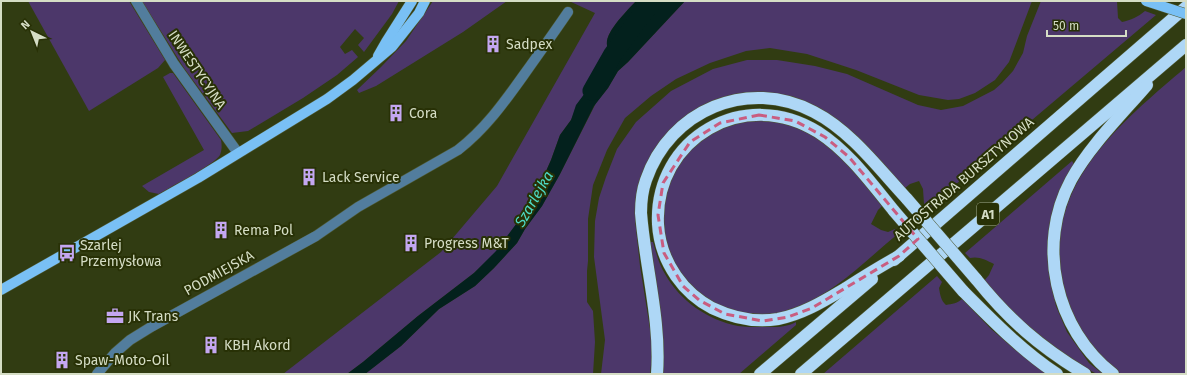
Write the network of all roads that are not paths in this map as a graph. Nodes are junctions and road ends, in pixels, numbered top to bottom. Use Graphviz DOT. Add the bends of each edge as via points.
graph roads {
  1 [pos="136,1"];
  2 [pos="412,1"];
  3 [pos="425,1"];
  4 [pos="1146,1"];
  5 [pos="1186,7"];
  6 [pos="568,12"];
  7 [pos="1186,14"];
  8 [pos="1186,45"];
  9 [pos="1174,54"];
  10 [pos="377,59"];
  11 [pos="238,153"];
  12 [pos="899,256"];
  13 [pos="1,290"];
  14 [pos="97,374"];
  15 [pos="657,374"];
  16 [pos="760,374"];
  17 [pos="801,374"];
  18 [pos="1057,374"];
  19 [pos="1085,374"];
  20 [pos="1113,374"];
  1 -- 11 [label="street, INWESTYCYJNA" via="174,64"];
  2 -- 10 [label="main road"];
  3 -- 10 [label="main road" via="392,47"];
  4 -- 7 [label="main road, bridge"];
  5 -- 12 [label="highway, AUTOSTRADA BURSZTYNOWA / A1"];
  6 -- 14 [label="street, PODMIEJSKA" via="503,105 472,139 458,150 358,207 316,236 130,340"];
  8 -- 9 [label="highway, A1"];
  9 -- 17 [label="highway, A1"];
  9 -- 20 [label="highway" via="1078,168 1059,211 1054,265 1064,310 1085,347"];
  10 -- 11 [label="main road" via="327,99"];
  11 -- 13 [label="main road"];
  12 -- 16 [label="highway, AUTOSTRADA BURSZTYNOWA / A1"];
  12 -- 18 [label="highway, bridge" via="804,311 776,320 736,318 699,300 672,271 660,236 658,204 663,183 677,158 690,142 708,128 720,123 746,116 769,114 806,125 835,144 854,163 963,291 1014,341"];
  15 -- 19 [label="highway, bridge" via="655,325 641,218 645,181 670,137 687,122 722,103 748,98 772,99 800,105 840,129 907,199 1000,307 1024,331"];
}
